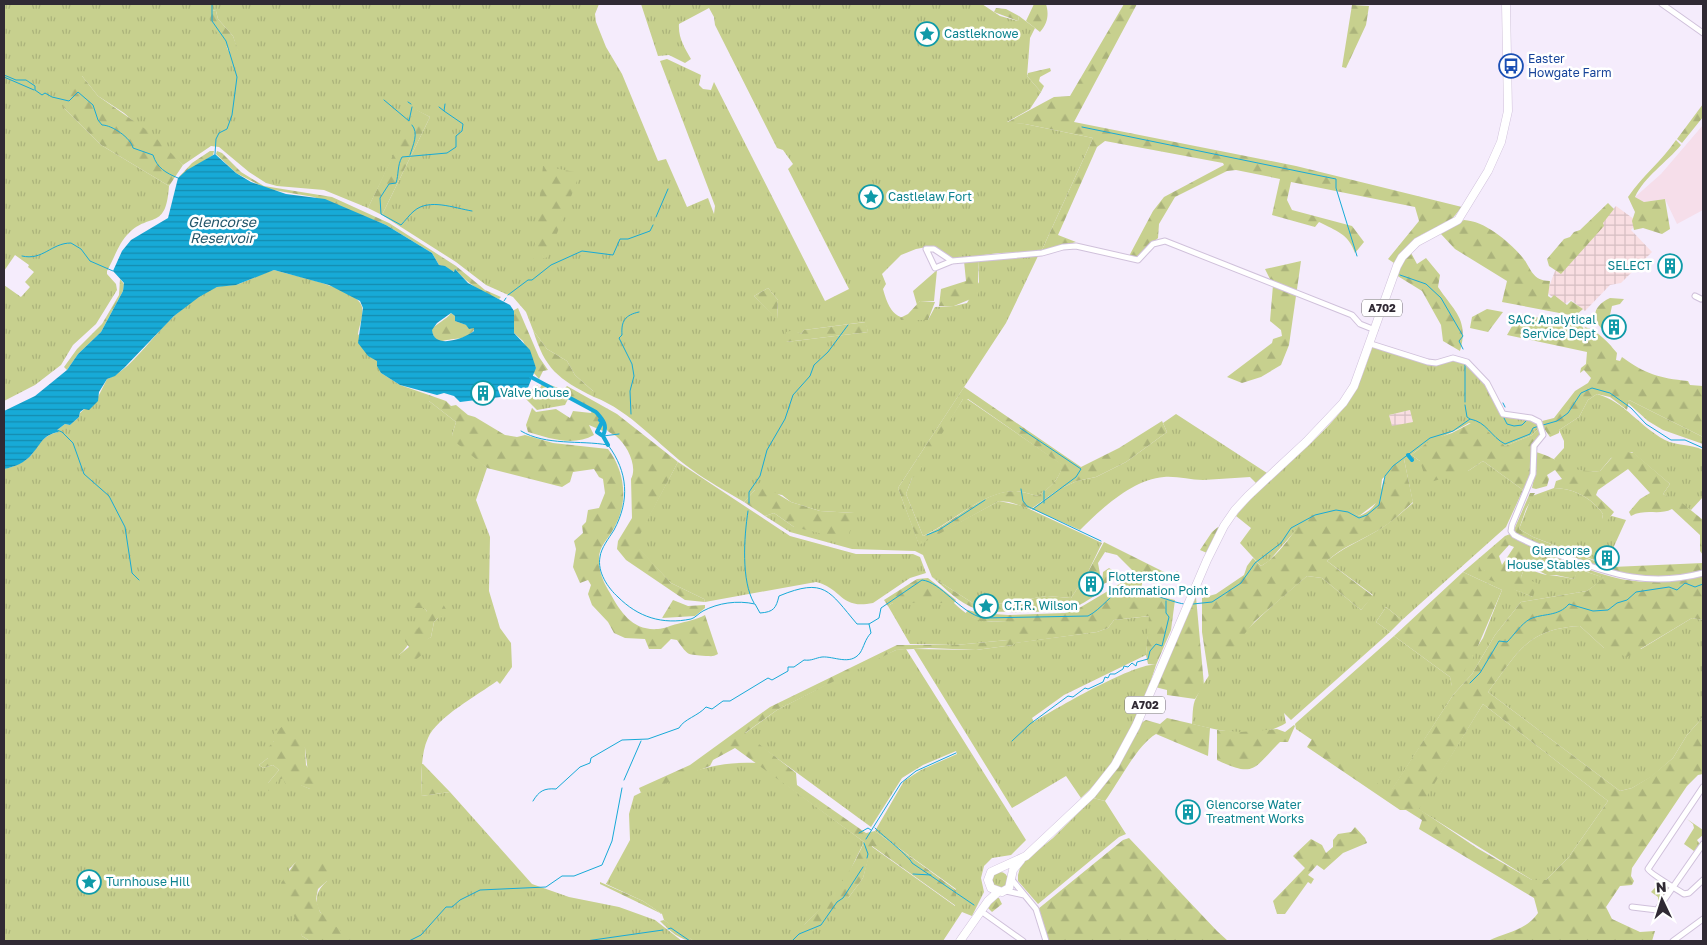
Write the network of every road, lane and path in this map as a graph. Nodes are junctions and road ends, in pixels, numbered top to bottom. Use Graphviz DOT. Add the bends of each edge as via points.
graph roads {
  1 [pos="1506,4"];
  2 [pos="1662,4"];
  3 [pos="1703,33"];
  4 [pos="952,260"];
  5 [pos="1695,296"];
  6 [pos="1701,299"];
  7 [pos="1375,330"];
  8 [pos="1371,344"];
  9 [pos="1703,573"];
  10 [pos="1703,788"];
  11 [pos="1703,844"];
  12 [pos="1021,860"];
  13 [pos="1001,868"];
  14 [pos="1012,879"];
  15 [pos="1703,880"];
  16 [pos="1673,886"];
  17 [pos="998,890"];
  18 [pos="1025,895"];
  19 [pos="1632,907"];
  20 [pos="985,914"];
  21 [pos="1703,919"];
  22 [pos="960,941"];
  23 [pos="1023,941"];
  24 [pos="1046,941"];
  25 [pos="1673,941"];
  1 -- 7 [label="highway, A702" via="1508,111 1501,142 1488,171 1458,220 1426,236 1402,257"];
  2 -- 3 [label="street"];
  4 -- 4 [label="street" via="934,249 926,249 935,268"];
  4 -- 7 [label="street" via="1042,253 1076,246 1138,260 1153,244 1165,241 1352,315 1360,324"];
  5 -- 6 [label="street"];
  7 -- 8 [label="highway, A702"];
  8 -- 9 [label="street" via="1428,362 1453,358 1463,360 1487,383 1503,414 1531,418 1540,426 1543,435 1534,446 1533,474 1512,525 1514,535 1626,578 1679,578"];
  8 -- 12 [label="highway, A702" via="1354,386 1343,403 1234,510 1213,547 1136,726 1115,765 1092,794"];
  10 -- 16 [label="street" via="1648,866 1650,874"];
  11 -- 16 [label="street"];
  12 -- 13 [label="highway, A702"];
  12 -- 14 [label="highway, A702" via="1015,866"];
  13 -- 14 [label="highway" via="1008,870"];
  13 -- 17 [label="highway, A702" via="989,876"];
  14 -- 17 [label="highway, A702"];
  14 -- 18 [label="street"];
  15 -- 16 [label="street" via="1687,894"];
  16 -- 19 [label="street" via="1657,910"];
  17 -- 18 [label="street"];
  17 -- 22 [label="highway, A702"];
  18 -- 24 [label="street" via="1036,909"];
  20 -- 23 [label="street"];
  21 -- 25 [label="street"];
}
